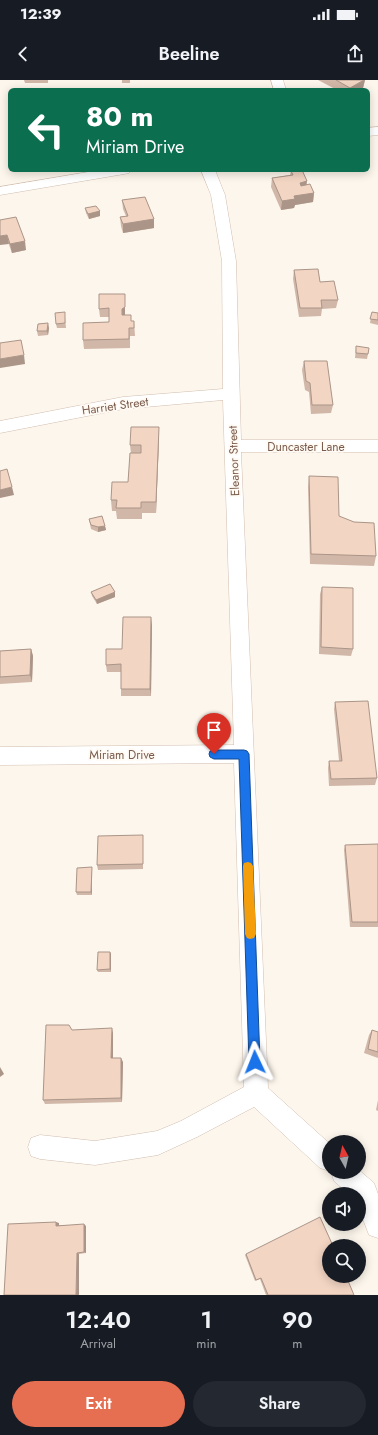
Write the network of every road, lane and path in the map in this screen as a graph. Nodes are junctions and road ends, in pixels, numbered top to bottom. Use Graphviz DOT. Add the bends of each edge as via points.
graph roads {
  1 [pos="112,172"];
  2 [pos="209,172"];
  3 [pos="0,191"];
  4 [pos="231,394"];
  5 [pos="0,426"];
  6 [pos="233,446"];
  7 [pos="378,446"];
  8 [pos="244,754"];
  9 [pos="0,756"];
  10 [pos="256,1093"];
  11 [pos="40,1147"];
  12 [pos="322,1153"];
  13 [pos="354,1179"];
  14 [pos="372,1190"];
  15 [pos="378,1226"];
  1 -- 3 [label="street"];
  2 -- 4 [label="street, Eleanor Street" via="218,195 229,261"];
  4 -- 5 [label="street, Harriet Street" via="123,403"];
  4 -- 6 [label="street, Eleanor Street"];
  6 -- 7 [label="street, Duncaster Lane"];
  6 -- 8 [label="street, Eleanor Street"];
  8 -- 9 [label="street, Miriam Drive"];
  8 -- 10 [label="street, Eleanor Street"];
  10 -- 11 [label="street" via="158,1143 95,1153"];
  10 -- 12 [label="street"];
  13 -- 14 [label="street"];
  14 -- 15 [label="street"];
}
